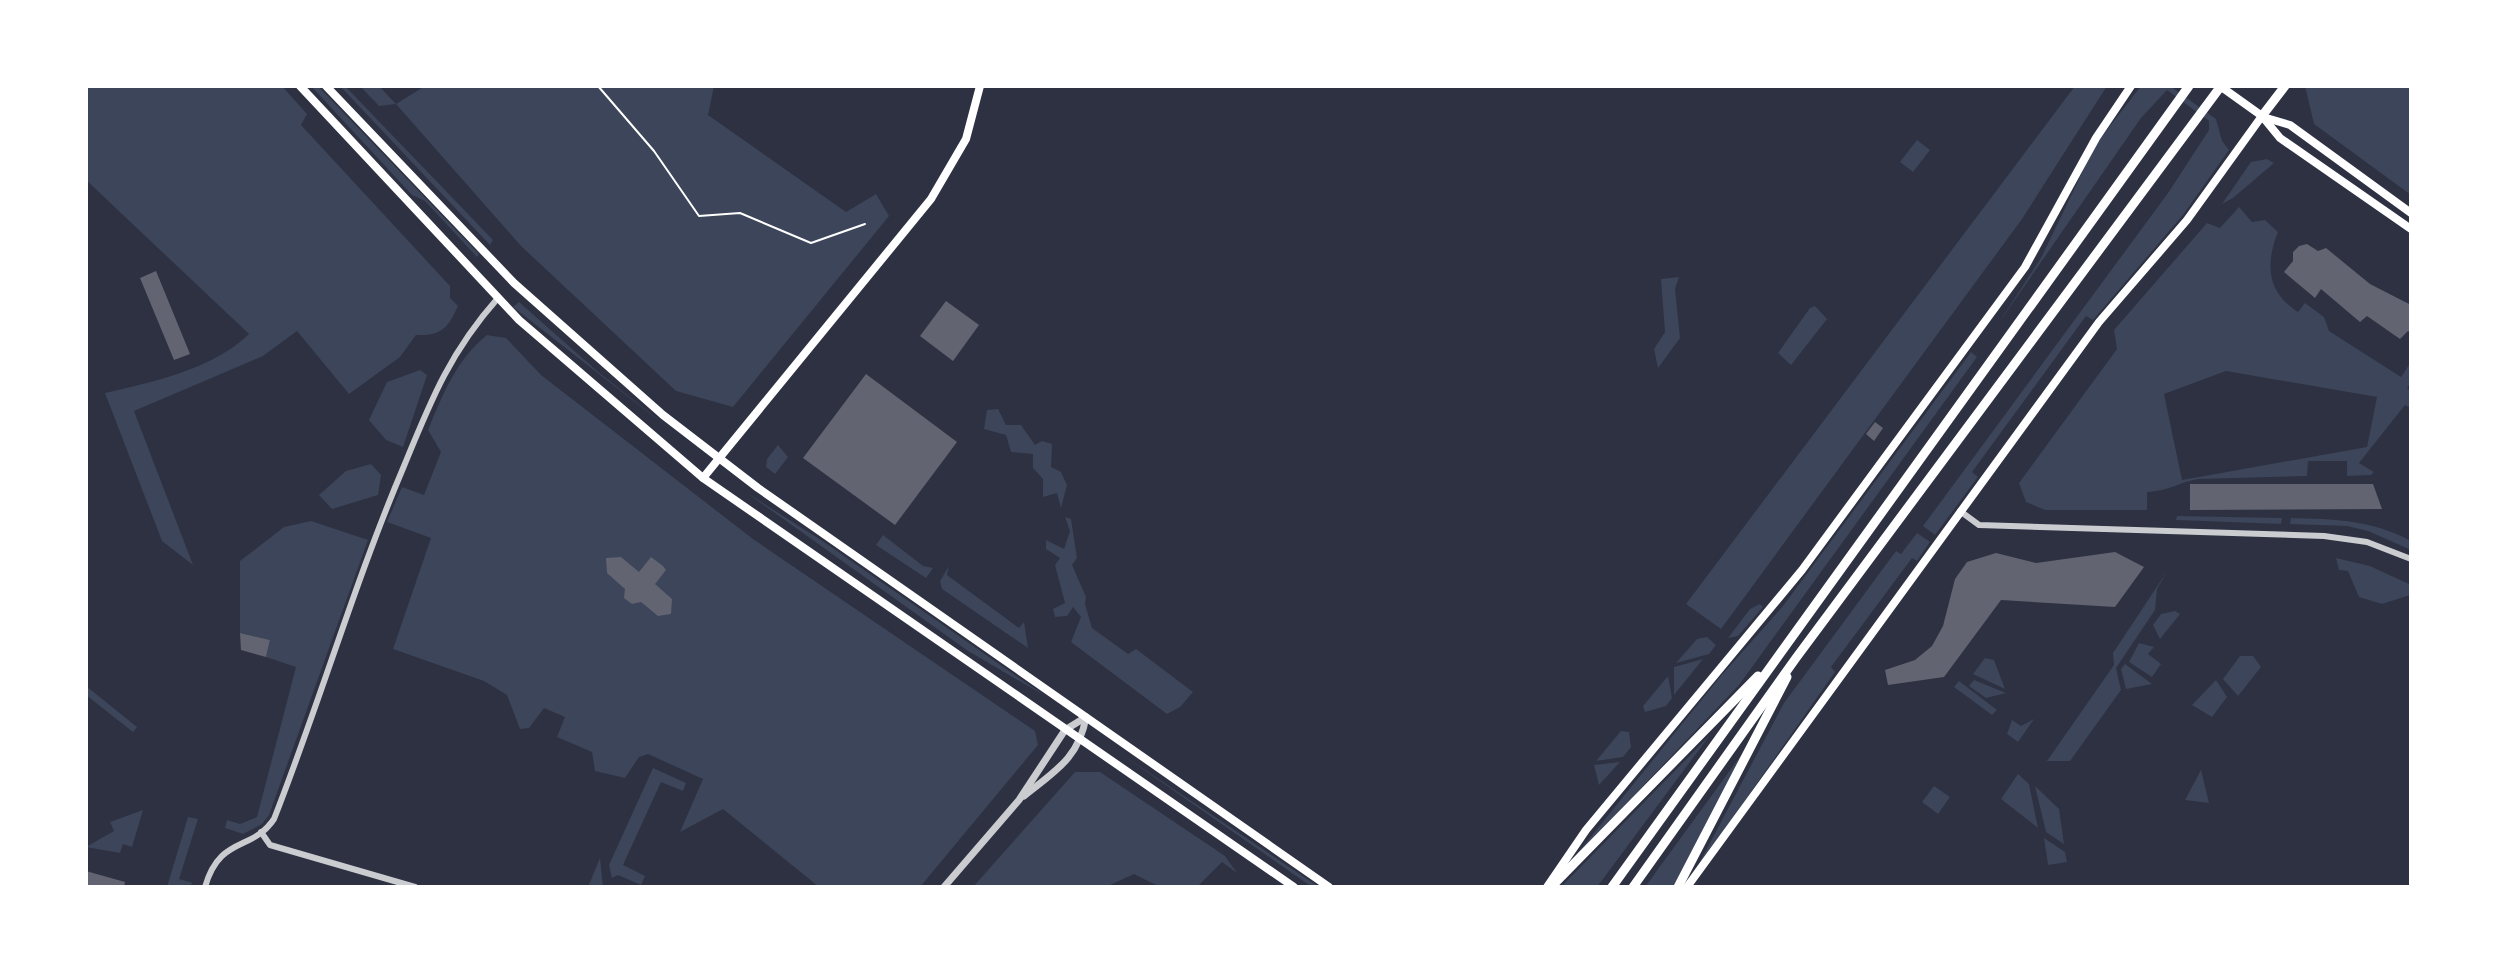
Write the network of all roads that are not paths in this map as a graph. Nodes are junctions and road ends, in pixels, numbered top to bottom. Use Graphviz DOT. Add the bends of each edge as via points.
graph roads {
  1 [pos="300,86"];
  2 [pos="326,86"];
  3 [pos="980,86"];
  4 [pos="2131,86"];
  5 [pos="2189,86"];
  6 [pos="2220,86"];
  7 [pos="2285,86"];
  8 [pos="2262,116"];
  9 [pos="2411,213"];
  10 [pos="2411,229"];
  11 [pos="514,283"];
  12 [pos="498,298"];
  13 [pos="718,457"];
  14 [pos="703,478"];
  15 [pos="1960,511"];
  16 [pos="2411,559"];
  17 [pos="1785,648"];
  18 [pos="1796,658"];
  19 [pos="1086,717"];
  20 [pos="1065,730"];
  21 [pos="1082,741"];
  22 [pos="1019,800"];
  23 [pos="261,832"];
  24 [pos="205,887"];
  25 [pos="415,887"];
  26 [pos="944,887"];
  27 [pos="1294,887"];
  28 [pos="1329,887"];
  29 [pos="1549,887"];
  30 [pos="1612,887"];
  31 [pos="1633,887"];
  32 [pos="1678,887"];
  33 [pos="1687,887"];
  1 -- 12 [label="main road"];
  2 -- 11 [label="main road"];
  3 -- 13 [label="main road" via="966,139 931,199"];
  4 -- 29 [label="main road" via="2096,138 2034,254 1802,570 1586,830"];
  5 -- 17 [label="highway"];
  6 -- 8 [label="main road"];
  6 -- 18 [label="highway"];
  7 -- 8 [label="highway"];
  8 -- 9 [label="main road" via="2290,125"];
  8 -- 10 [label="main road" via="2280,138"];
  8 -- 15 [label="main road" via="2187,220 2099,322"];
  11 -- 12 [label="main road"];
  11 -- 13 [label="main road"];
  12 -- 14 [label="main road"];
  12 -- 23 [label="street" via="444,369 386,507 275,817"];
  13 -- 14 [label="main road"];
  13 -- 19 [label="main road"];
  14 -- 20 [label="main road"];
  15 -- 16 [label="street" via="1979,525 2324,536 2367,542"];
  15 -- 33 [label="main road"];
  17 -- 29 [label="highway"];
  17 -- 30 [label="highway"];
  18 -- 31 [label="highway"];
  18 -- 32 [label="highway"];
  19 -- 20 [label="street"];
  19 -- 21 [label="street"];
  19 -- 28 [label="main road"];
  20 -- 21 [label="main road"];
  20 -- 22 [label="street"];
  21 -- 22 [label="street" via="1058,769"];
  21 -- 27 [label="main road"];
  22 -- 26 [label="street"];
  23 -- 24 [label="street" via="219,856"];
  23 -- 25 [label="street" via="270,845"];
}
